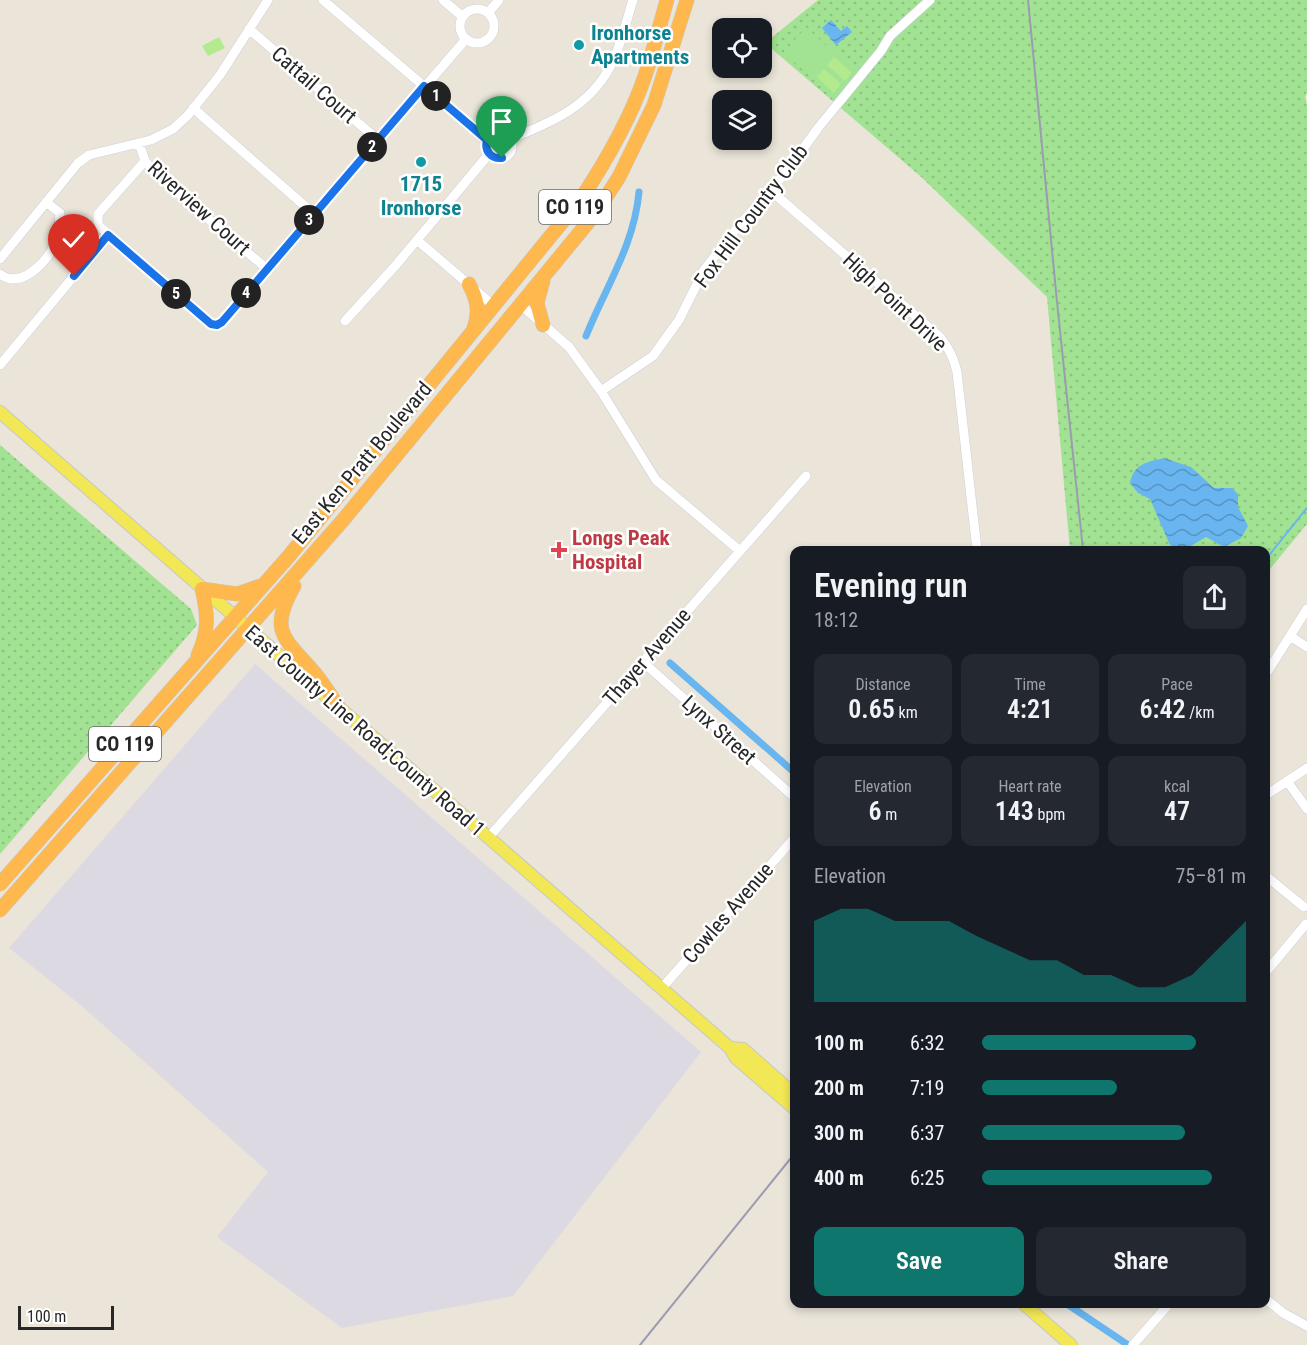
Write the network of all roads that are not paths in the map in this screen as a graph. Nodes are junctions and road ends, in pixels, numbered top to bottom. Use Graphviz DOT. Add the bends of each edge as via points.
graph roads {
  1 [pos="267,0"];
  2 [pos="322,0"];
  3 [pos="443,0"];
  4 [pos="499,0"];
  5 [pos="633,0"];
  6 [pos="667,0"];
  7 [pos="687,0"];
  8 [pos="930,0"];
  9 [pos="488,13"];
  10 [pos="462,16"];
  11 [pos="249,29"];
  12 [pos="466,39"];
  13 [pos="424,86"];
  14 [pos="193,108"];
  15 [pos="510,139"];
  16 [pos="378,140"];
  17 [pos="487,140"];
  18 [pos="139,143"];
  19 [pos="489,154"];
  20 [pos="145,161"];
  21 [pos="770,190"];
  22 [pos="46,202"];
  23 [pos="314,214"];
  24 [pos="558,229"];
  25 [pos="108,235"];
  26 [pos="417,240"];
  27 [pos="0,259"];
  28 [pos="267,269"];
  29 [pos="0,274"];
  30 [pos="544,276"];
  31 [pos="469,284"];
  32 [pos="521,305"];
  33 [pos="495,306"];
  34 [pos="345,321"];
  35 [pos="543,325"];
  36 [pos="472,333"];
  37 [pos="0,365"];
  38 [pos="462,375"];
  39 [pos="602,391"];
  40 [pos="0,412"];
  41 [pos="806,476"];
  42 [pos="977,546"];
  43 [pos="740,551"];
  44 [pos="310,557"];
  45 [pos="265,584"];
  46 [pos="202,589"];
  47 [pos="1307,609"];
  48 [pos="235,618"];
  49 [pos="248,630"];
  50 [pos="1290,636"];
  51 [pos="1307,647"];
  52 [pos="643,662"];
  53 [pos="192,668"];
  54 [pos="1270,668"];
  55 [pos="339,708"];
  56 [pos="1307,768"];
  57 [pos="1287,781"];
  58 [pos="1270,792"];
  59 [pos="790,794"];
  60 [pos="1307,809"];
  61 [pos="488,838"];
  62 [pos="790,843"];
  63 [pos="1270,879"];
  64 [pos="0,883"];
  65 [pos="1306,906"];
  66 [pos="0,910"];
  67 [pos="1306,924"];
  68 [pos="1270,967"];
  69 [pos="661,988"];
  70 [pos="730,1048"];
  71 [pos="790,1091"];
  72 [pos="790,1105"];
  73 [pos="1270,1302"];
  74 [pos="1029,1308"];
  75 [pos="1165,1308"];
  76 [pos="1307,1326"];
  77 [pos="1071,1345"];
  78 [pos="1133,1345"];
  1 -- 11 [label="street"];
  2 -- 13 [label="street"];
  3 -- 10 [label="street"];
  4 -- 9 [label="street"];
  5 -- 15 [label="street" via="611,65 600,84 574,110"];
  6 -- 24 [label="highway, East Ken Pratt Boulevard / CO 119" via="629,114 597,174"];
  7 -- 30 [label="highway, East Ken Pratt Boulevard / CO 119" via="667,70 619,177 595,214"];
  8 -- 21 [label="street, Fox Hill Country Club" via="890,36"];
  9 -- 10 [label="street" via="473,9"];
  9 -- 12 [label="street" via="494,26 490,37 480,43"];
  10 -- 12 [label="street" via="460,27"];
  11 -- 14 [label="street"];
  11 -- 16 [label="street, Cattail Court"];
  12 -- 13 [label="street"];
  13 -- 16 [label="street"];
  13 -- 17 [label="street"];
  14 -- 18 [label="street" via="165,135"];
  14 -- 23 [label="street"];
  15 -- 17 [label="street" via="497,133"];
  15 -- 19 [label="street" via="512,149 508,155 498,159"];
  16 -- 23 [label="street"];
  17 -- 19 [label="street"];
  18 -- 20 [label="street, Riverview Court"];
  18 -- 22 [label="street" via="89,155"];
  19 -- 26 [label="street"];
  20 -- 25 [label="street" via="98,214 98,225"];
  20 -- 28 [label="street, Riverview Court"];
  21 -- 39 [label="street, Fox Hill Country Club" via="704,270 679,320 653,356"];
  21 -- 42 [label="street, High Point Drive" via="931,329 954,359"];
  22 -- 27 [label="street"];
  22 -- 29 [label="street" via="60,213 56,241 47,256 18,279"];
  23 -- 28 [label="street"];
  24 -- 32 [label="highway" via="548,252 518,296"];
  24 -- 33 [label="highway, East Ken Pratt Boulevard / CO 119"];
  25 -- 28 [label="street" via="211,324 222,322"];
  25 -- 37 [label="street"];
  26 -- 31 [label="street"];
  26 -- 34 [label="street"];
  30 -- 32 [label="highway, East Ken Pratt Boulevard / CO 119"];
  30 -- 35 [label="highway" via="537,303"];
  31 -- 33 [label="street"];
  31 -- 36 [label="highway" via="478,310"];
  32 -- 35 [label="street"];
  32 -- 38 [label="highway, East Ken Pratt Boulevard / CO 119"];
  33 -- 36 [label="highway, East Ken Pratt Boulevard / CO 119"];
  33 -- 38 [label="highway" via="494,319 460,369"];
  35 -- 39 [label="street" via="569,347"];
  36 -- 45 [label="highway, East Ken Pratt Boulevard / CO 119"];
  38 -- 44 [label="highway, East Ken Pratt Boulevard / CO 119"];
  39 -- 43 [label="street" via="657,480"];
  40 -- 46 [label="main road, East County Line Road;County Road 1"];
  41 -- 43 [label="street, Thayer Avenue"];
  43 -- 52 [label="street, Thayer Avenue"];
  44 -- 49 [label="highway, East Ken Pratt Boulevard / CO 119"];
  44 -- 55 [label="highway" via="280,614 281,626 285,639"];
  45 -- 46 [label="highway" via="237,594"];
  45 -- 48 [label="highway, East Ken Pratt Boulevard / CO 119"];
  46 -- 48 [label="main road, East County Line Road;County Road 1"];
  46 -- 53 [label="highway" via="208,624"];
  47 -- 50 [label="street"];
  48 -- 49 [label="main road, East County Line Road;County Road 1"];
  48 -- 53 [label="highway, East Ken Pratt Boulevard / CO 119"];
  49 -- 55 [label="main road, East County Line Road;County Road 1"];
  49 -- 66 [label="highway, East Ken Pratt Boulevard / CO 119"];
  50 -- 51 [label="street"];
  50 -- 54 [label="street"];
  52 -- 59 [label="street, Lynx Street"];
  52 -- 61 [label="street, Thayer Avenue"];
  53 -- 64 [label="highway, East Ken Pratt Boulevard / CO 119"];
  55 -- 61 [label="main road, East County Line Road;County Road 1"];
  56 -- 57 [label="street"];
  57 -- 58 [label="street"];
  57 -- 60 [label="street"];
  61 -- 69 [label="main road, East County Line Road;County Road 1"];
  62 -- 69 [label="street, Cowles Avenue"];
  63 -- 65 [label="street"];
  65 -- 67 [label="street" via="1302,914"];
  67 -- 68 [label="street"];
  69 -- 70 [label="main road, East County Line Road;County Road 1"];
  70 -- 71 [label="main road" via="743,1049"];
  70 -- 72 [label="main road" via="736,1058"];
  73 -- 76 [label="street"];
  74 -- 77 [label="main road"];
  75 -- 78 [label="street"];
}
